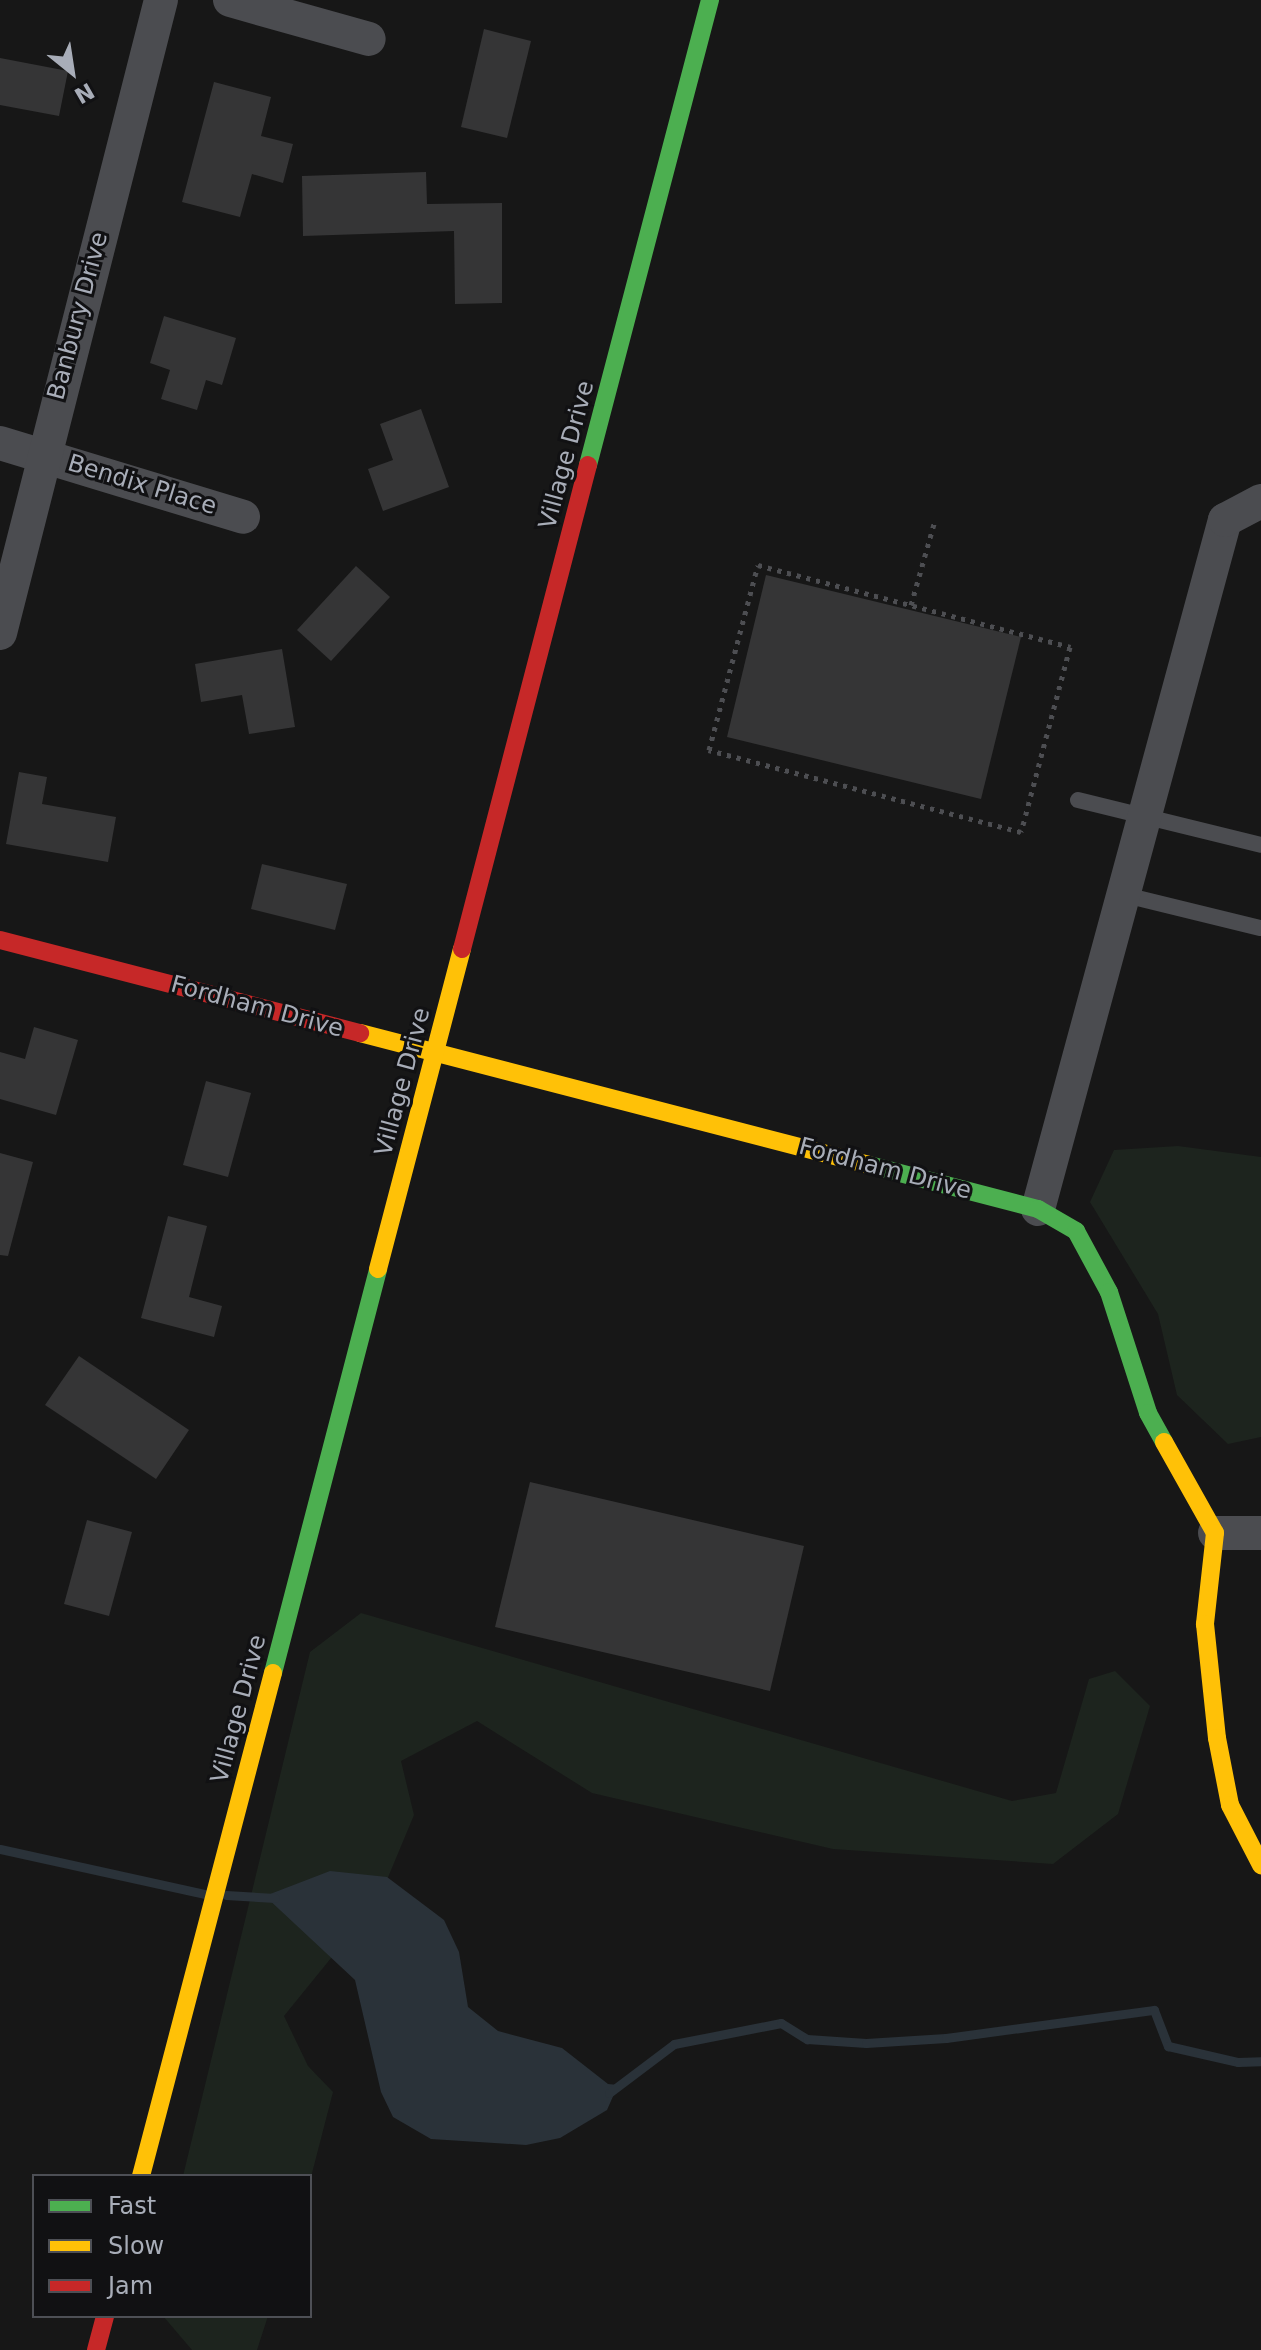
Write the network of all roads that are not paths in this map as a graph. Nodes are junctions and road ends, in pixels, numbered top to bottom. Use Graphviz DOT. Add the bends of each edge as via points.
graph roads {
  1 [pos="161,0"];
  2 [pos="230,0"];
  3 [pos="710,0"];
  4 [pos="369,39"];
  5 [pos="0,443"];
  6 [pos="42,454"];
  7 [pos="1261,501"];
  8 [pos="243,517"];
  9 [pos="0,633"];
  10 [pos="1078,800"];
  11 [pos="1143,817"];
  12 [pos="1261,845"];
  13 [pos="1121,894"];
  14 [pos="1261,928"];
  15 [pos="0,940"];
  16 [pos="435,1054"];
  17 [pos="1038,1209"];
  18 [pos="1215,1533"];
  19 [pos="1261,1533"];
  20 [pos="1261,1865"];
  21 [pos="142,2174"];
  22 [pos="104,2318"];
  23 [pos="96,2350"];
  1 -- 6 [label="street, Banbury Drive"];
  2 -- 4 [label="street"];
  3 -- 16 [label="main road, Village Drive"];
  5 -- 6 [label="street, Bendix Place"];
  6 -- 8 [label="street, Bendix Place"];
  6 -- 9 [label="street, Banbury Drive"];
  7 -- 11 [label="street" via="1225,520"];
  10 -- 11 [label="lane"];
  11 -- 12 [label="lane"];
  11 -- 13 [label="street"];
  13 -- 14 [label="lane"];
  13 -- 17 [label="street"];
  15 -- 16 [label="main road, Fordham Drive"];
  16 -- 17 [label="main road, Fordham Drive"];
  16 -- 21 [label="main road, Village Drive"];
  17 -- 18 [label="main road, Fordham Drive" via="1076,1231 1091,1256 1109,1292 1148,1413"];
  18 -- 19 [label="street"];
  18 -- 20 [label="main road" via="1205,1624 1217,1738 1230,1805"];
  22 -- 23 [label="main road"];
}
